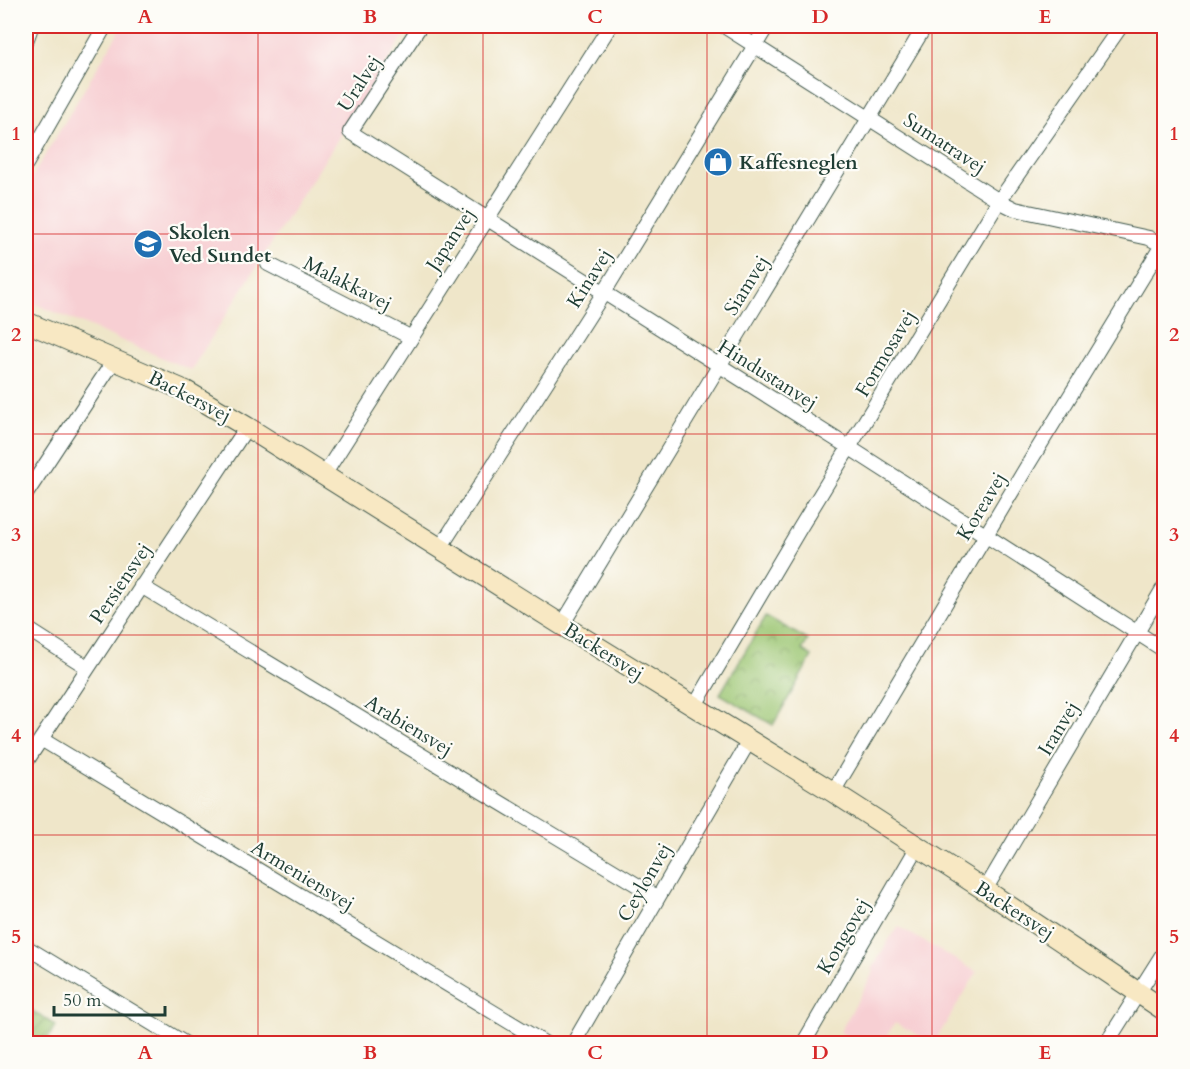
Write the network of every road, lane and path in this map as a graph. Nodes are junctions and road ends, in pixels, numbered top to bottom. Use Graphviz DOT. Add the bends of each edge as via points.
graph roads {
  1 [pos="30,26"];
  2 [pos="105,26"];
  3 [pos="420,26"];
  4 [pos="610,26"];
  5 [pos="724,26"];
  6 [pos="767,26"];
  7 [pos="925,26"];
  8 [pos="1121,26"];
  9 [pos="26,41"];
  10 [pos="755,45"];
  11 [pos="869,118"];
  12 [pos="350,132"];
  13 [pos="26,164"];
  14 [pos="999,201"];
  15 [pos="487,219"];
  16 [pos="1164,244"];
  17 [pos="268,264"];
  18 [pos="603,294"];
  19 [pos="26,322"];
  20 [pos="410,337"];
  21 [pos="114,359"];
  22 [pos="719,367"];
  23 [pos="247,427"];
  24 [pos="850,448"];
  25 [pos="324,475"];
  26 [pos="26,494"];
  27 [pos="986,537"];
  28 [pos="440,548"];
  29 [pos="141,586"];
  30 [pos="1164,587"];
  31 [pos="562,625"];
  32 [pos="26,628"];
  33 [pos="1137,633"];
  34 [pos="1164,650"];
  35 [pos="87,667"];
  36 [pos="694,707"];
  37 [pos="41,740"];
  38 [pos="749,741"];
  39 [pos="26,762"];
  40 [pos="833,792"];
  41 [pos="917,848"];
  42 [pos="985,890"];
  43 [pos="657,897"];
  44 [pos="26,947"];
  45 [pos="1164,952"];
  46 [pos="1139,992"];
  47 [pos="1164,1011"];
  48 [pos="186,1044"];
  49 [pos="546,1044"];
  50 [pos="573,1044"];
  51 [pos="803,1044"];
  52 [pos="1106,1044"];
  1 -- 9 [label="street"];
  2 -- 13 [label="street"];
  3 -- 12 [label="street, Uralvej"];
  4 -- 15 [label="street, Japanvej"];
  5 -- 10 [label="street, Sumatravej"];
  6 -- 10 [label="street, Kinavej"];
  7 -- 11 [label="street, Siamvej"];
  8 -- 14 [label="street, Formosavej"];
  10 -- 11 [label="street, Sumatravej"];
  10 -- 18 [label="street, Kinavej"];
  11 -- 14 [label="street, Sumatravej"];
  11 -- 22 [label="street, Siamvej"];
  12 -- 15 [label="street, Hindustanvej"];
  14 -- 16 [label="street, Sumatravej" via="1015,209"];
  14 -- 24 [label="street, Formosavej"];
  15 -- 18 [label="street, Hindustanvej"];
  15 -- 20 [label="street, Japanvej"];
  16 -- 27 [label="street, Koreavej"];
  17 -- 20 [label="street, Malakkavej"];
  18 -- 22 [label="street, Hindustanvej"];
  18 -- 28 [label="street, Kinavej"];
  19 -- 21 [label="street, Backersvej"];
  20 -- 25 [label="street, Japanvej"];
  21 -- 23 [label="street, Backersvej" via="186,391"];
  21 -- 26 [label="street"];
  22 -- 24 [label="street, Hindustanvej"];
  22 -- 31 [label="street, Siamvej"];
  23 -- 25 [label="street, Backersvej"];
  23 -- 29 [label="street, Persiensvej"];
  24 -- 27 [label="street, Hindustanvej"];
  24 -- 36 [label="street, Formosavej"];
  25 -- 28 [label="street, Backersvej"];
  27 -- 33 [label="street, Hindustanvej"];
  27 -- 40 [label="street, Koreavej"];
  28 -- 31 [label="street, Backersvej"];
  29 -- 35 [label="street, Persiensvej"];
  29 -- 43 [label="street, Arabiensvej"];
  30 -- 33 [label="street, Iranvej"];
  31 -- 36 [label="street, Backersvej"];
  32 -- 35 [label="street"];
  33 -- 34 [label="street, Hindustanvej"];
  33 -- 42 [label="street, Iranvej"];
  35 -- 37 [label="street, Persiensvej"];
  36 -- 38 [label="street, Backersvej"];
  37 -- 39 [label="street, Persiensvej"];
  37 -- 49 [label="street, Armeniensvej"];
  38 -- 40 [label="street, Backersvej"];
  38 -- 43 [label="street, Ceylonvej"];
  40 -- 41 [label="street, Backersvej"];
  41 -- 42 [label="street, Backersvej"];
  41 -- 51 [label="street, Kongovej"];
  42 -- 46 [label="street, Backersvej"];
  43 -- 50 [label="street, Ceylonvej"];
  44 -- 48 [label="street"];
  45 -- 46 [label="street"];
  46 -- 47 [label="street, Backersvej"];
  46 -- 52 [label="street"];
}
